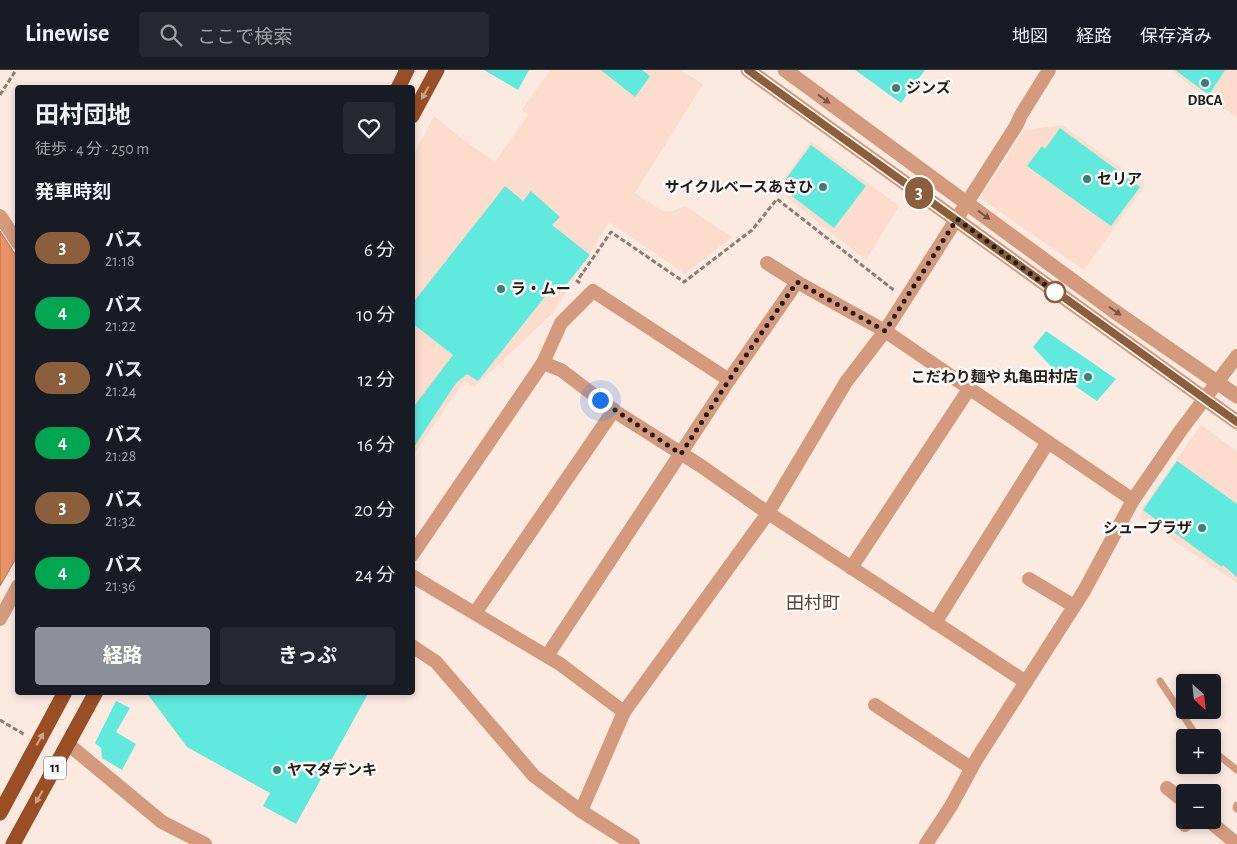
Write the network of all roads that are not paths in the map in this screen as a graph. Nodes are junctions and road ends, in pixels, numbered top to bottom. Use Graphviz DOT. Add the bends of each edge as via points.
graph roads {
  1 [pos="407,70"];
  2 [pos="437,70"];
  3 [pos="748,70"];
  4 [pos="784,70"];
  5 [pos="1046,71"];
  6 [pos="400,85"];
  7 [pos="415,110"];
  8 [pos="967,203"];
  9 [pos="2,219"];
  10 [pos="957,219"];
  11 [pos="15,229"];
  12 [pos="15,238"];
  13 [pos="767,263"];
  14 [pos="797,282"];
  15 [pos="885,331"];
  16 [pos="1237,356"];
  17 [pos="543,363"];
  18 [pos="729,380"];
  19 [pos="1217,382"];
  20 [pos="970,389"];
  21 [pos="1237,396"];
  22 [pos="1205,398"];
  23 [pos="614,410"];
  24 [pos="1237,422"];
  25 [pos="1048,442"];
  26 [pos="681,454"];
  27 [pos="1133,500"];
  28 [pos="768,513"];
  29 [pos="415,551"];
  30 [pos="851,568"];
  31 [pos="415,578"];
  32 [pos="1029,579"];
  33 [pos="15,592"];
  34 [pos="1074,606"];
  35 [pos="475,613"];
  36 [pos="0,619"];
  37 [pos="935,623"];
  38 [pos="415,648"];
  39 [pos="547,656"];
  40 [pos="1160,681"];
  41 [pos="1026,682"];
  42 [pos="63,695"];
  43 [pos="94,695"];
  44 [pos="875,705"];
  45 [pos="624,712"];
  46 [pos="1192,729"];
  47 [pos="68,744"];
  48 [pos="1221,757"];
  49 [pos="971,768"];
  50 [pos="1237,770"];
  51 [pos="1167,788"];
  52 [pos="1176,795"];
  53 [pos="581,811"];
  54 [pos="0,813"];
  55 [pos="1219,829"];
  56 [pos="13,844"];
  57 [pos="205,844"];
  58 [pos="633,844"];
  59 [pos="926,844"];
  60 [pos="1237,844"];
  1 -- 6 [label="highway"];
  2 -- 7 [label="highway, one-way"];
  3 -- 10 [label="street"];
  4 -- 8 [label="street, one-way"];
  5 -- 8 [label="street"];
  8 -- 10 [label="street"];
  8 -- 19 [label="street, one-way"];
  9 -- 11 [label="street"];
  9 -- 12 [label="street"];
  10 -- 15 [label="street"];
  10 -- 22 [label="street"];
  13 -- 14 [label="street"];
  14 -- 15 [label="street"];
  14 -- 18 [label="street"];
  15 -- 20 [label="street"];
  15 -- 28 [label="street" via="846,382"];
  16 -- 19 [label="street"];
  17 -- 18 [label="street" via="561,323 593,291"];
  17 -- 23 [label="street" via="560,370"];
  17 -- 29 [label="street"];
  18 -- 26 [label="street"];
  19 -- 21 [label="street"];
  19 -- 22 [label="street"];
  20 -- 25 [label="street"];
  20 -- 30 [label="street"];
  22 -- 24 [label="street"];
  22 -- 27 [label="street"];
  23 -- 26 [label="street"];
  23 -- 35 [label="street"];
  25 -- 27 [label="street"];
  25 -- 37 [label="street"];
  26 -- 28 [label="street"];
  26 -- 39 [label="street"];
  27 -- 34 [label="street"];
  28 -- 30 [label="street"];
  28 -- 45 [label="street"];
  30 -- 37 [label="street"];
  31 -- 35 [label="street"];
  32 -- 34 [label="street"];
  33 -- 36 [label="street"];
  34 -- 41 [label="street"];
  35 -- 39 [label="street"];
  37 -- 41 [label="street"];
  38 -- 53 [label="street" via="436,662 534,776"];
  39 -- 45 [label="street"];
  40 -- 46 [label="lane"];
  41 -- 49 [label="street"];
  54 -- 42 [label="highway, 11, one-way"];
  43 -- 47 [label="highway, 11"];
  44 -- 49 [label="street"];
  45 -- 53 [label="street"];
  47 -- 56 [label="highway, 11, one-way"];
  47 -- 57 [label="street" via="162,822"];
  48 -- 50 [label="lane"];
  49 -- 59 [label="street"];
  51 -- 52 [label="street"];
  53 -- 58 [label="street"];
  55 -- 60 [label="street"];
}
